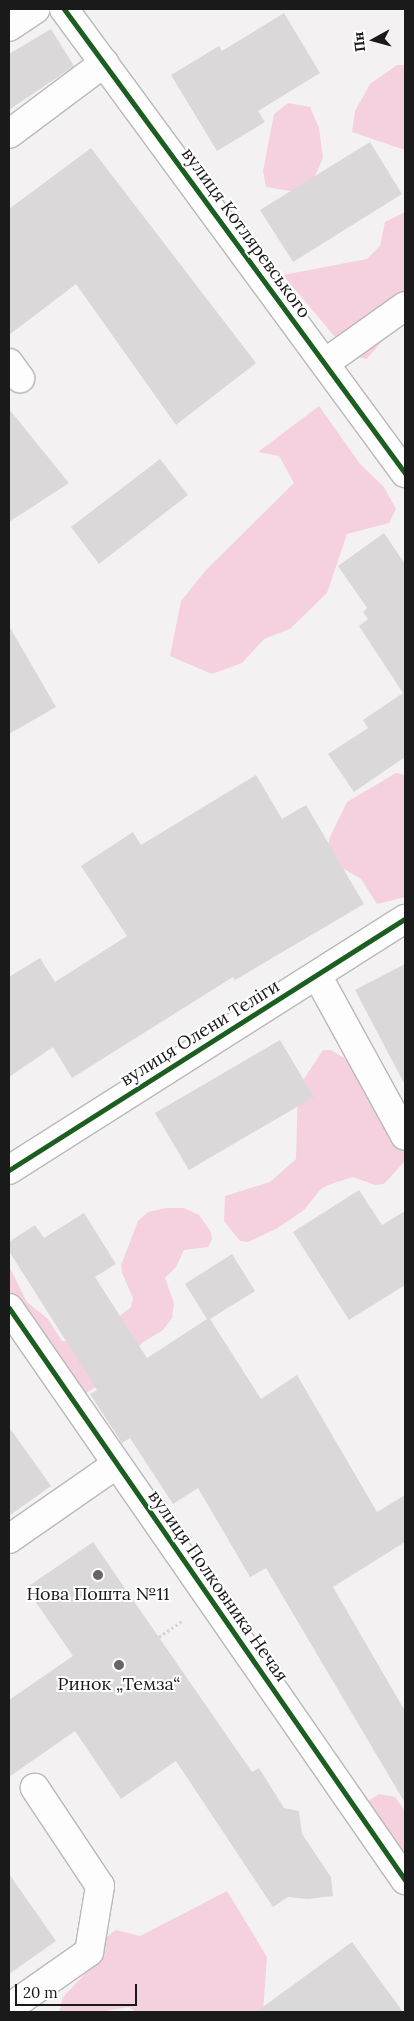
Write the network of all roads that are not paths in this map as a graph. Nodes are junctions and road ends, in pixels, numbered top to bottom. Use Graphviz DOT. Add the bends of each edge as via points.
graph roads {
  1 [pos="36,9"];
  2 [pos="64,9"];
  3 [pos="9,27"];
  4 [pos="104,63"];
  5 [pos="9,134"];
  6 [pos="405,306"];
  7 [pos="324,363"];
  8 [pos="405,473"];
  9 [pos="405,919"];
  10 [pos="317,975"];
  11 [pos="405,1136"];
  12 [pos="9,1170"];
  13 [pos="9,1308"];
  14 [pos="117,1464"];
  15 [pos="9,1539"];
  16 [pos="35,1788"];
  17 [pos="405,1880"];
  18 [pos="9,2008"];
  1 -- 3 [label="street"];
  2 -- 4 [label="street, вулиця Котляревського"];
  4 -- 5 [label="street"];
  4 -- 7 [label="street, вулиця Котляревського"];
  6 -- 7 [label="street"];
  7 -- 8 [label="street, вулиця Котляревського"];
  9 -- 10 [label="street, вулиця Олени Теліги"];
  10 -- 11 [label="street"];
  10 -- 12 [label="street, вулиця Олени Теліги"];
  13 -- 14 [label="street, вулиця Полковника Нечая"];
  14 -- 15 [label="street"];
  14 -- 17 [label="street, вулиця Полковника Нечая"];
  16 -- 18 [label="street" via="100,1886 89,1952"];
}
